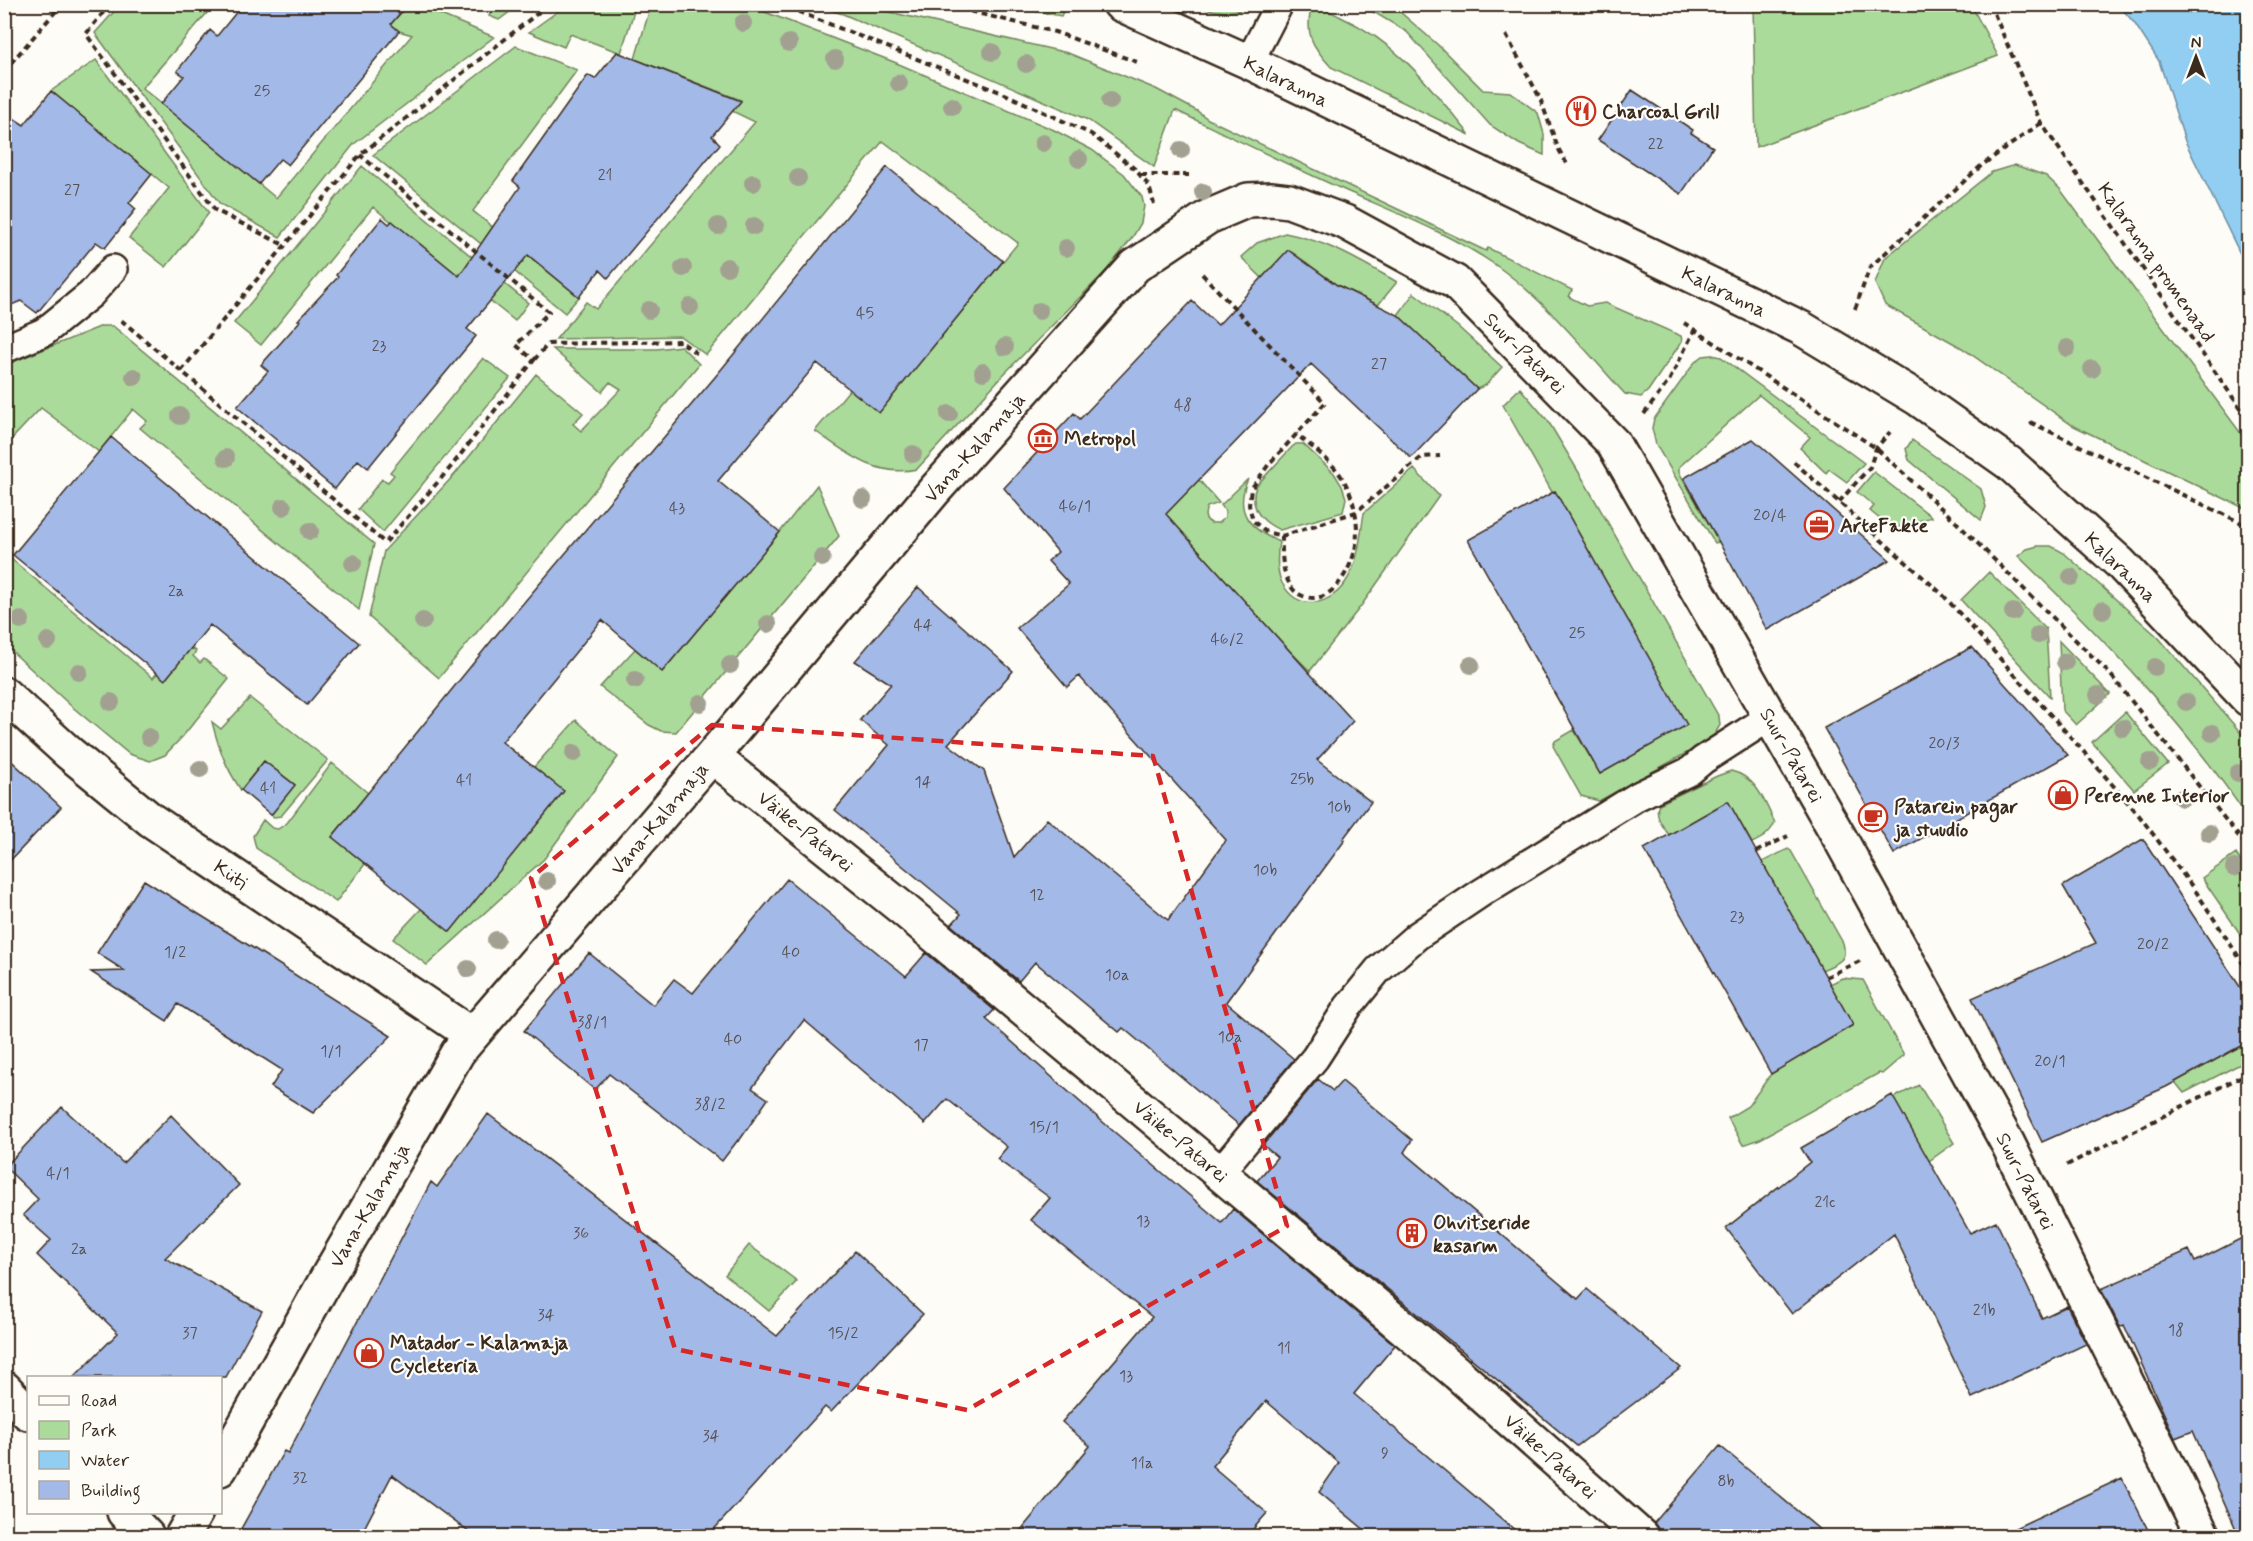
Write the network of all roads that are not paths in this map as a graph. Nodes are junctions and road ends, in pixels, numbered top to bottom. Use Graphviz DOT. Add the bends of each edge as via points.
graph roads {
  1 [pos="1120,4"];
  2 [pos="1279,4"];
  3 [pos="1249,62"];
  4 [pos="1177,237"];
  5 [pos="113,269"];
  6 [pos="4,349"];
  7 [pos="4,694"];
  8 [pos="2248,699"];
  9 [pos="1770,717"];
  10 [pos="712,756"];
  11 [pos="472,1035"];
  12 [pos="1220,1173"];
  13 [pos="4,1388"];
  14 [pos="27,1412"];
  15 [pos="222,1464"];
  16 [pos="126,1514"];
  17 [pos="195,1514"];
  18 [pos="147,1536"];
  19 [pos="182,1536"];
  20 [pos="1641,1536"];
  21 [pos="2203,1536"];
  1 -- 3 [label="street, Kalaranna"];
  2 -- 3 [label="lane"];
  3 -- 8 [label="street, Kalaranna" via="1801,328 1917,398 2009,463 2120,563"];
  4 -- 9 [label="street, Suur-Patarei" via="1208,217 1248,200 1289,201 1345,222 1455,282 1613,443"];
  4 -- 10 [label="street, Vana-Kalamaja" via="1135,266 950,473"];
  5 -- 6 [label="lane" via="91,294 44,332"];
  7 -- 11 [label="street, Küti" via="151,820"];
  9 -- 12 [label="lane" via="1690,771 1638,796 1417,936 1378,970 1348,1007 1320,1052"];
  9 -- 21 [label="street, Suur-Patarei" via="2030,1185"];
  10 -- 11 [label="street, Vana-Kalamaja"];
  10 -- 12 [label="street, Väike-Patarei"];
  11 -- 15 [label="street, Vana-Kalamaja" via="450,1064"];
  12 -- 20 [label="street, Väike-Patarei" via="1457,1373"];
  13 -- 14 [label="street"];
  16 -- 18 [label="street"];
  17 -- 19 [label="street"];
}
